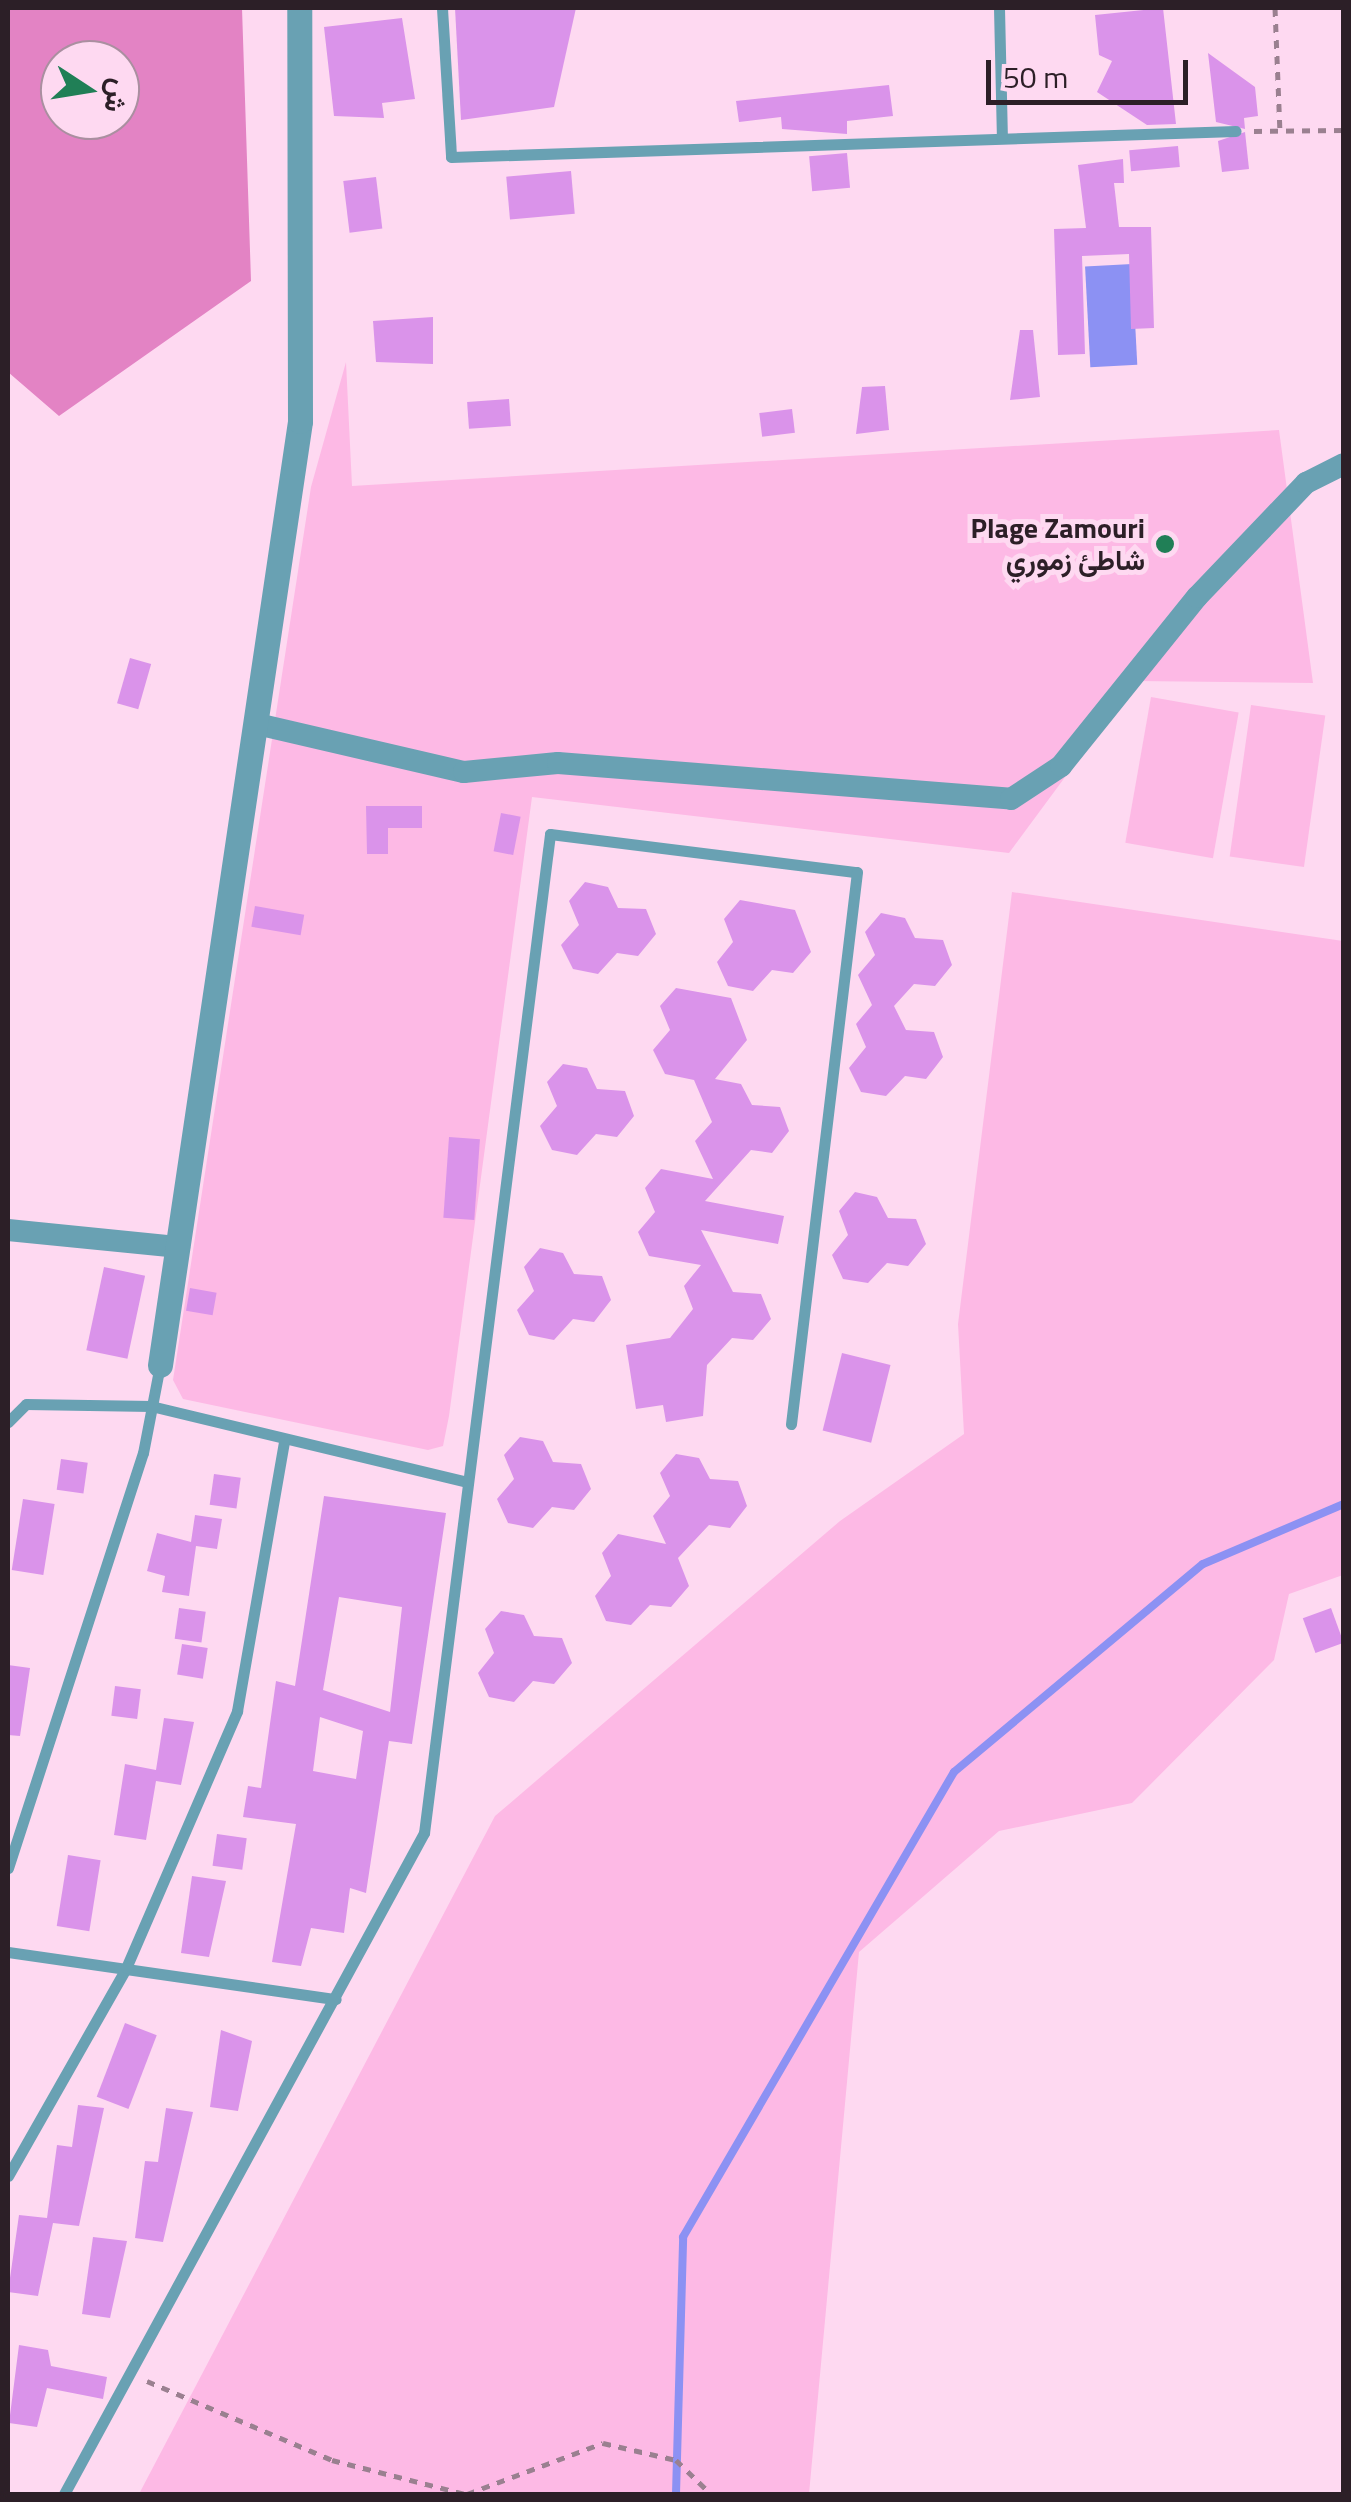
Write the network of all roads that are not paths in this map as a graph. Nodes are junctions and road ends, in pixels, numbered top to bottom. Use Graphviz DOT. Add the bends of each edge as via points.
graph roads {
  1 [pos="298,8"];
  2 [pos="442,8"];
  3 [pos="999,8"];
  4 [pos="1236,131"];
  5 [pos="1002,138"];
  6 [pos="1344,464"];
  7 [pos="256,724"];
  8 [pos="8,1230"];
  9 [pos="180,1247"];
  10 [pos="160,1366"];
  11 [pos="151,1406"];
  12 [pos="8,1422"];
  13 [pos="791,1424"];
  14 [pos="284,1441"];
  15 [pos="468,1482"];
  16 [pos="8,1868"];
  17 [pos="8,1952"];
  18 [pos="126,1968"];
  19 [pos="336,1999"];
  20 [pos="8,2176"];
  21 [pos="64,2494"];
  1 -- 7 [label="street" via="300,420"];
  2 -- 5 [label="lane" via="450,157"];
  3 -- 5 [label="lane"];
  4 -- 5 [label="lane"];
  6 -- 7 [label="street" via="1306,483 1197,597 1061,766 1011,799 558,763 464,772"];
  7 -- 9 [label="street"];
  8 -- 9 [label="street"];
  9 -- 10 [label="street"];
  10 -- 11 [label="lane"];
  11 -- 12 [label="lane" via="26,1404"];
  11 -- 14 [label="lane"];
  11 -- 16 [label="lane"];
  13 -- 15 [label="lane" via="857,872 550,834"];
  14 -- 15 [label="lane"];
  14 -- 18 [label="lane" via="237,1710"];
  15 -- 19 [label="lane" via="424,1833"];
  17 -- 18 [label="lane"];
  18 -- 19 [label="lane"];
  18 -- 20 [label="lane"];
  19 -- 21 [label="lane"];
}
